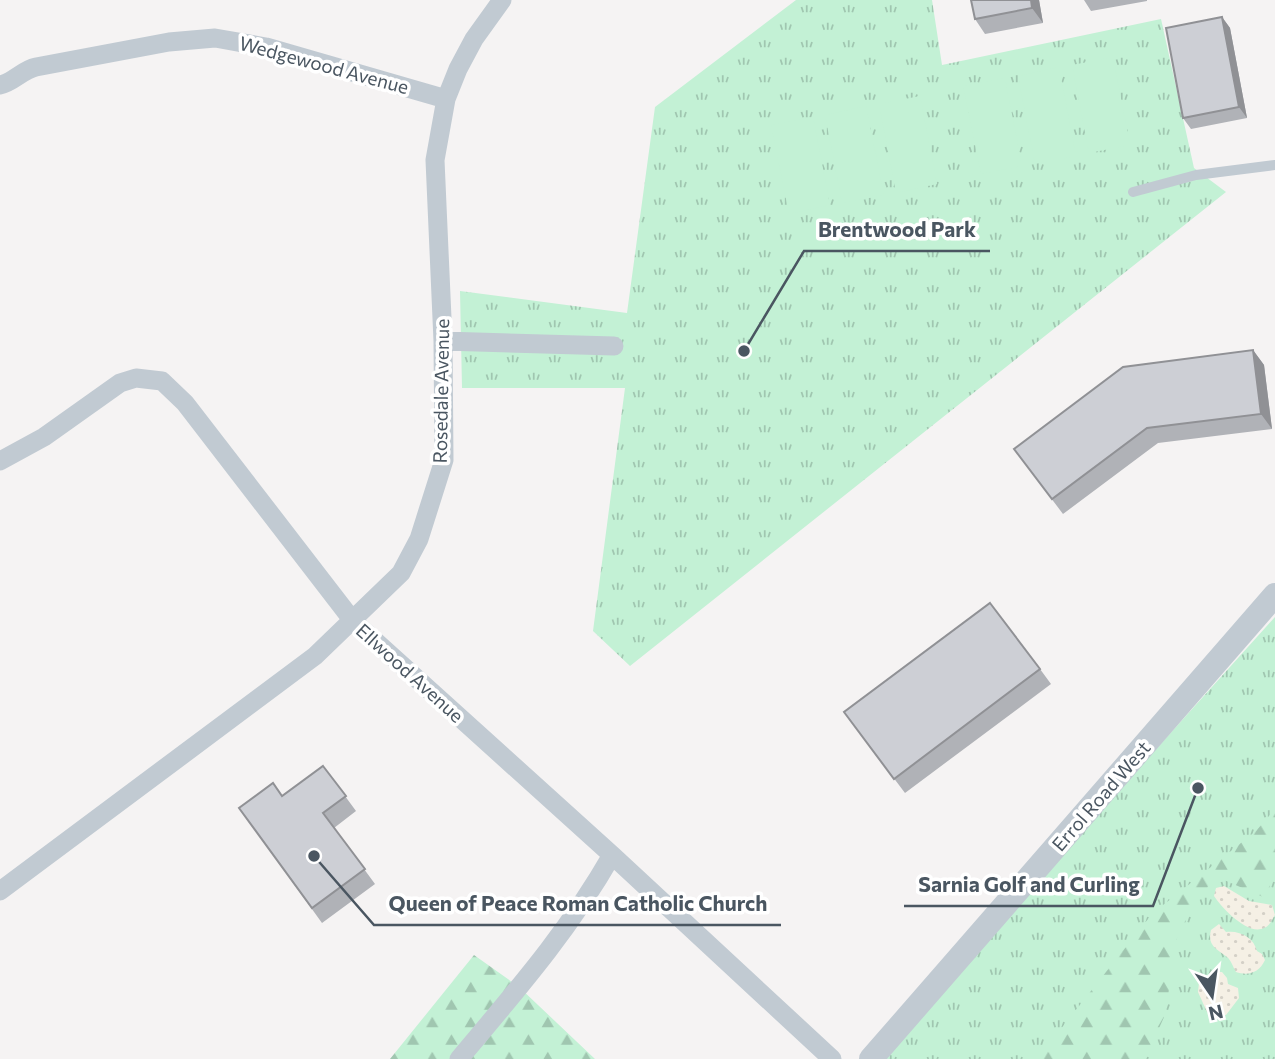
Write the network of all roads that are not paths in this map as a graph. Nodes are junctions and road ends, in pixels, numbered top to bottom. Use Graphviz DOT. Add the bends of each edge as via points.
graph roads {
  1 [pos="502,0"];
  2 [pos="0,85"];
  3 [pos="446,99"];
  4 [pos="1275,165"];
  5 [pos="1133,191"];
  6 [pos="443,341"];
  7 [pos="614,346"];
  8 [pos="0,461"];
  9 [pos="1275,596"];
  10 [pos="353,621"];
  11 [pos="612,855"];
  12 [pos="0,891"];
  13 [pos="459,1059"];
  14 [pos="832,1059"];
  15 [pos="871,1059"];
  1 -- 3 [label="street, Rosedale Avenue" via="474,39"];
  2 -- 3 [label="street, Wedgewood Avenue" via="36,66 215,38 266,47"];
  3 -- 6 [label="street, Rosedale Avenue" via="435,160"];
  4 -- 5 [label="lane" via="1196,175"];
  6 -- 7 [label="street"];
  6 -- 10 [label="street, Rosedale Avenue" via="444,460 419,539 401,573"];
  8 -- 10 [label="street, Ellwood Avenue" via="44,437 120,383 136,378 162,381 193,412"];
  9 -- 15 [label="street, Errol Road West"];
  10 -- 11 [label="street, Ellwood Avenue"];
  10 -- 12 [label="street, Rosedale Avenue" via="315,656"];
  11 -- 13 [label="street" via="555,944"];
  11 -- 14 [label="street, Ellwood Avenue"];
}
